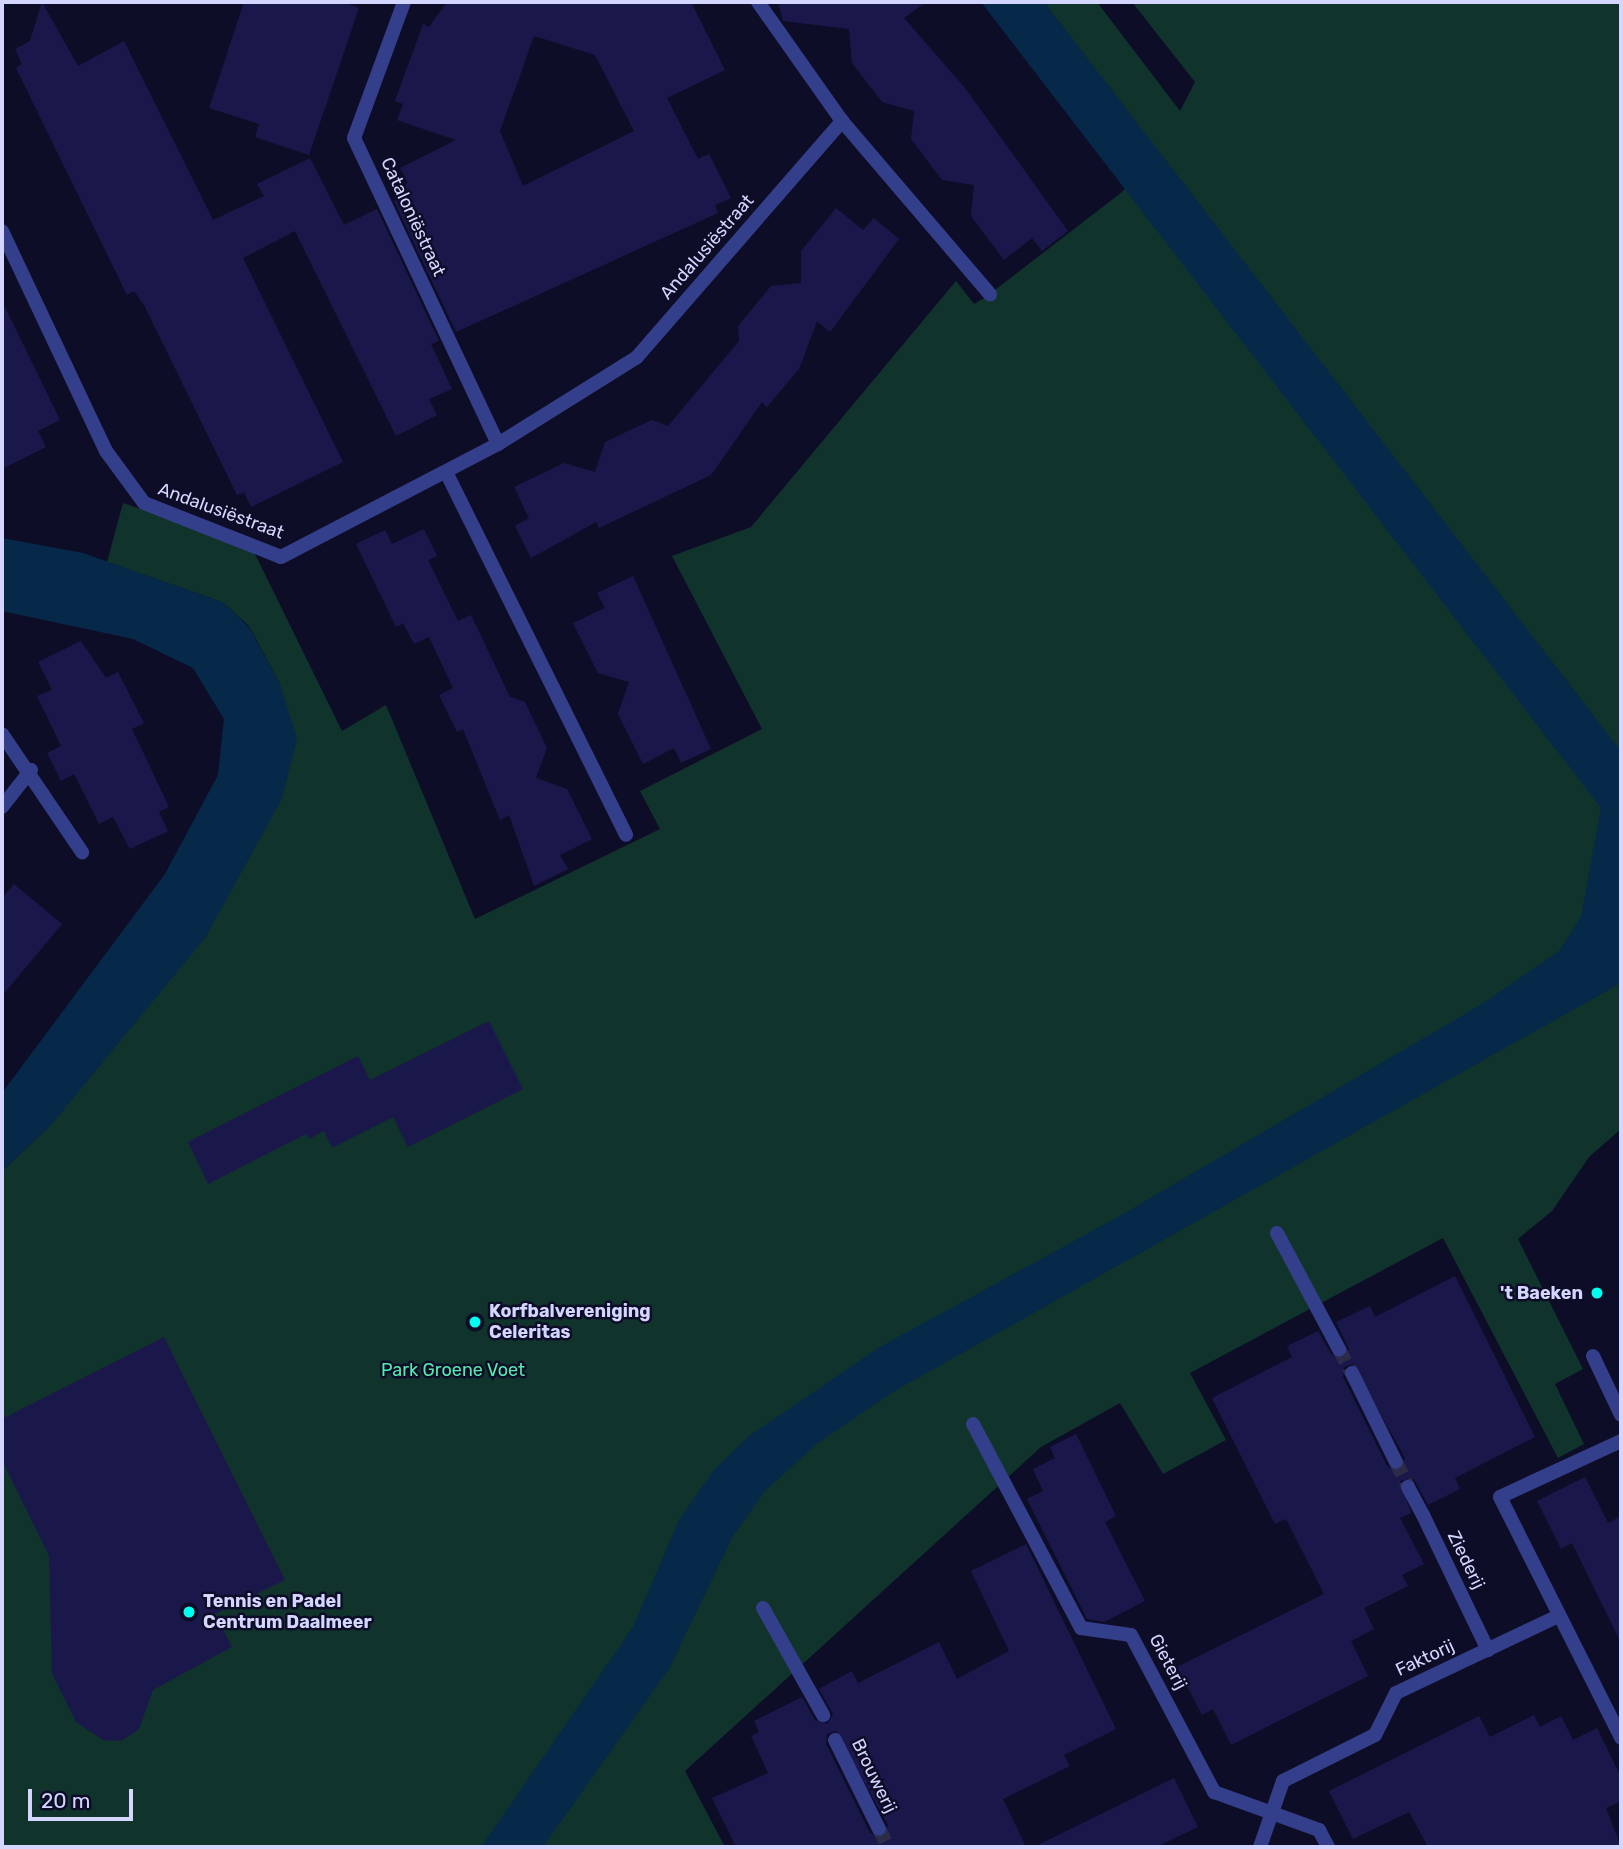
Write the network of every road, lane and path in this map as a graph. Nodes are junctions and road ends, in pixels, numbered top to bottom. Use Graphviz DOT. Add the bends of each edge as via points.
graph roads {
  1 [pos="404,2"];
  2 [pos="758,2"];
  3 [pos="842,121"];
  4 [pos="2,231"];
  5 [pos="990,294"];
  6 [pos="498,444"];
  7 [pos="446,472"];
  8 [pos="2,734"];
  9 [pos="31,770"];
  10 [pos="2,807"];
  11 [pos="626,835"];
  12 [pos="82,852"];
  13 [pos="1277,1233"];
  14 [pos="1339,1349"];
  15 [pos="1594,1356"];
  16 [pos="1352,1373"];
  17 [pos="1621,1415"];
  18 [pos="973,1424"];
  19 [pos="1621,1441"];
  20 [pos="1396,1462"];
  21 [pos="1408,1487"];
  22 [pos="764,1608"];
  23 [pos="1558,1616"];
  24 [pos="1488,1650"];
  25 [pos="823,1715"];
  26 [pos="1621,1738"];
  27 [pos="835,1740"];
  28 [pos="1271,1812"];
  29 [pos="879,1829"];
  30 [pos="1260,1847"];
  31 [pos="1328,1847"];
  1 -- 6 [label="street, Cataloniëstraat" via="354,138"];
  2 -- 3 [label="street"];
  3 -- 5 [label="street"];
  3 -- 6 [label="street, Andalusiëstraat" via="637,358"];
  4 -- 7 [label="street, Andalusiëstraat" via="106,451 144,503 281,557"];
  6 -- 7 [label="street, Andalusiëstraat"];
  7 -- 11 [label="street"];
  8 -- 9 [label="street"];
  9 -- 10 [label="street"];
  9 -- 12 [label="street"];
  13 -- 14 [label="street"];
  15 -- 17 [label="street"];
  16 -- 20 [label="street"];
  18 -- 28 [label="street, Gieterij" via="1081,1628 1131,1634 1214,1792"];
  19 -- 23 [label="street" via="1500,1497"];
  21 -- 24 [label="street, Ziederij"];
  22 -- 25 [label="street"];
  23 -- 24 [label="street, Faktorij"];
  23 -- 26 [label="street"];
  24 -- 28 [label="street, Faktorij" via="1396,1693 1375,1735 1283,1781"];
  27 -- 29 [label="street, Brouwerij"];
  28 -- 30 [label="street, Faktorij"];
  28 -- 31 [label="street" via="1319,1830"];
}
